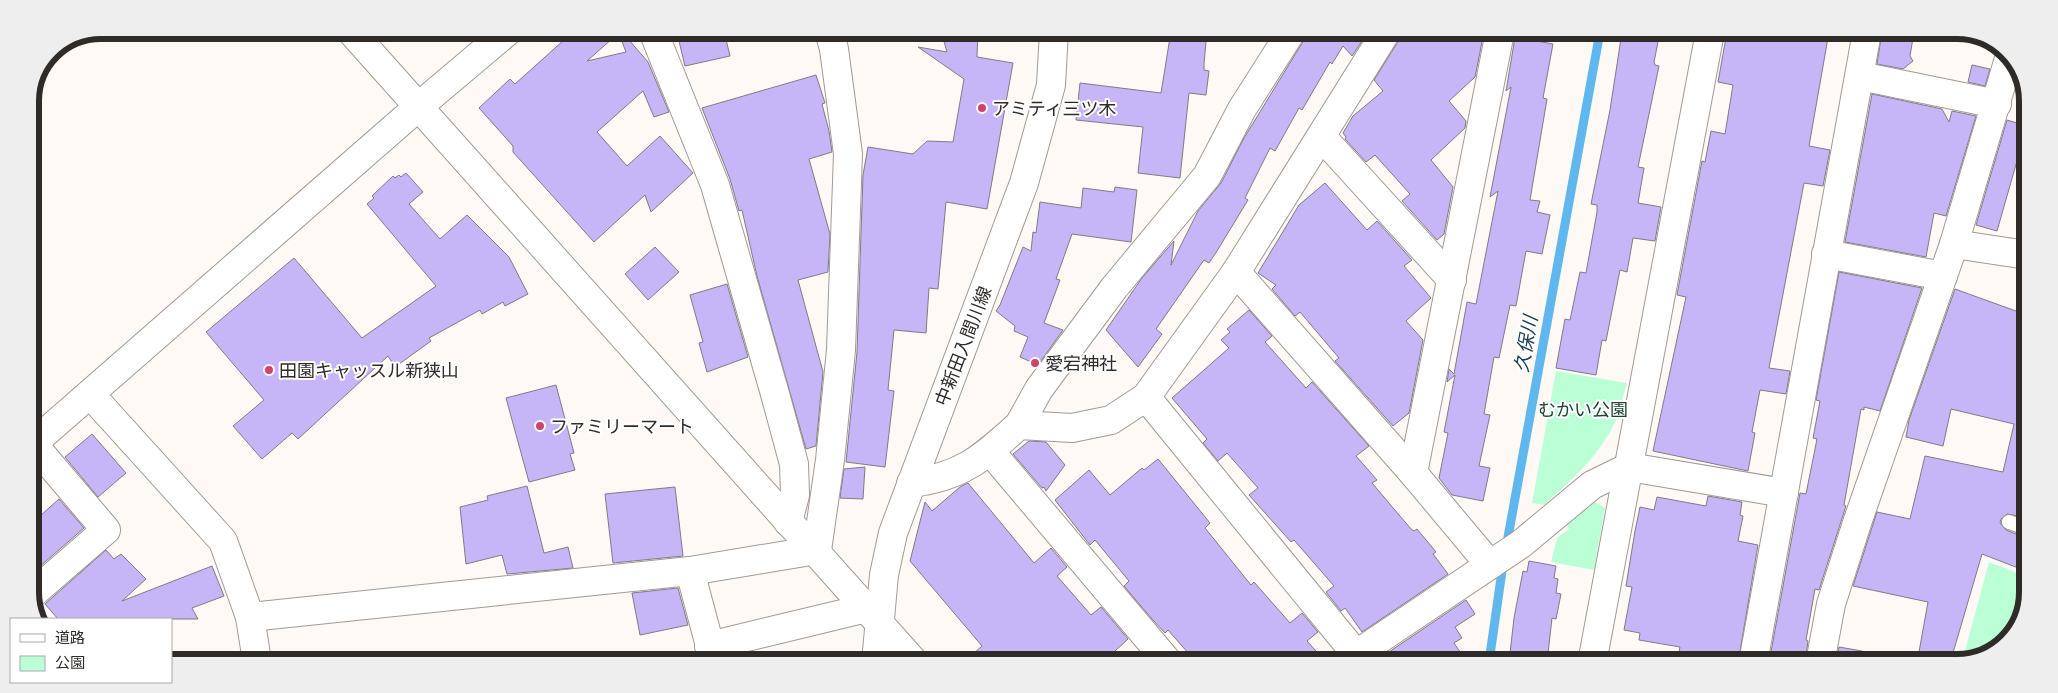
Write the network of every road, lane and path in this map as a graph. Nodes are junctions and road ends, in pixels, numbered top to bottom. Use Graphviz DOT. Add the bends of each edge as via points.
graph roads {
  1 [pos="358,39"];
  2 [pos="497,39"];
  3 [pos="656,39"];
  4 [pos="831,39"];
  5 [pos="1053,39"];
  6 [pos="1286,39"];
  7 [pos="1382,39"];
  8 [pos="1499,39"];
  9 [pos="1709,39"];
  10 [pos="1866,39"];
  11 [pos="2008,64"];
  12 [pos="1860,76"];
  13 [pos="1997,104"];
  14 [pos="418,107"];
  15 [pos="1322,137"];
  16 [pos="1954,244"];
  17 [pos="1826,254"];
  18 [pos="2019,254"];
  19 [pos="1236,272"];
  20 [pos="1943,276"];
  21 [pos="1452,280"];
  22 [pos="90,394"];
  23 [pos="1146,396"];
  24 [pos="1019,425"];
  25 [pos="39,439"];
  26 [pos="990,451"];
  27 [pos="39,453"];
  28 [pos="1629,466"];
  29 [pos="1413,474"];
  30 [pos="912,483"];
  31 [pos="1784,493"];
  32 [pos="788,522"];
  33 [pos="2008,522"];
  34 [pos="2019,526"];
  35 [pos="817,550"];
  36 [pos="1490,565"];
  37 [pos="690,571"];
  38 [pos="39,588"];
  39 [pos="873,615"];
  40 [pos="250,617"];
  41 [pos="256,654"];
  42 [pos="712,654"];
  43 [pos="875,654"];
  44 [pos="907,654"];
  45 [pos="1161,654"];
  46 [pos="1348,654"];
  47 [pos="1362,654"];
  48 [pos="1594,654"];
  49 [pos="1755,654"];
  50 [pos="1822,654"];
  1 -- 14 [label="street"];
  2 -- 14 [label="street"];
  3 -- 32 [label="street" via="715,185 775,394 794,464 795,495"];
  4 -- 35 [label="street" via="848,154 842,350"];
  5 -- 30 [label="street, 中新田入間川線" via="1050,85 1024,182"];
  6 -- 24 [label="street" via="1242,109 1207,176 1114,288 1039,389"];
  7 -- 15 [label="street"];
  8 -- 21 [label="street"];
  9 -- 28 [label="street"];
  10 -- 12 [label="street"];
  11 -- 13 [label="street"];
  12 -- 13 [label="street"];
  12 -- 17 [label="street"];
  13 -- 16 [label="street"];
  14 -- 22 [label="street"];
  14 -- 32 [label="street"];
  15 -- 19 [label="street"];
  15 -- 21 [label="street"];
  16 -- 18 [label="street"];
  16 -- 20 [label="street"];
  17 -- 20 [label="street"];
  17 -- 31 [label="street"];
  19 -- 23 [label="street"];
  19 -- 29 [label="street"];
  20 -- 50 [label="street" via="1831,604"];
  21 -- 29 [label="street"];
  22 -- 25 [label="street"];
  22 -- 40 [label="street" via="222,541"];
  23 -- 24 [label="street" via="1110,420 1072,428"];
  23 -- 46 [label="street"];
  24 -- 26 [label="street"];
  26 -- 30 [label="street" via="955,474"];
  26 -- 45 [label="street"];
  27 -- 38 [label="street" via="106,530"];
  28 -- 31 [label="street"];
  28 -- 36 [label="street" via="1592,485 1521,544"];
  28 -- 48 [label="street"];
  29 -- 36 [label="street"];
  30 -- 39 [label="street, 中新田入間川線" via="893,533"];
  31 -- 49 [label="street"];
  32 -- 35 [label="street"];
  33 -- 34 [label="lane"];
  35 -- 37 [label="street"];
  35 -- 39 [label="street"];
  36 -- 47 [label="street"];
  37 -- 40 [label="street"];
  37 -- 42 [label="street"];
  39 -- 42 [label="street"];
  39 -- 43 [label="street, 中新田入間川線"];
  39 -- 44 [label="street"];
  40 -- 41 [label="street"];
}
